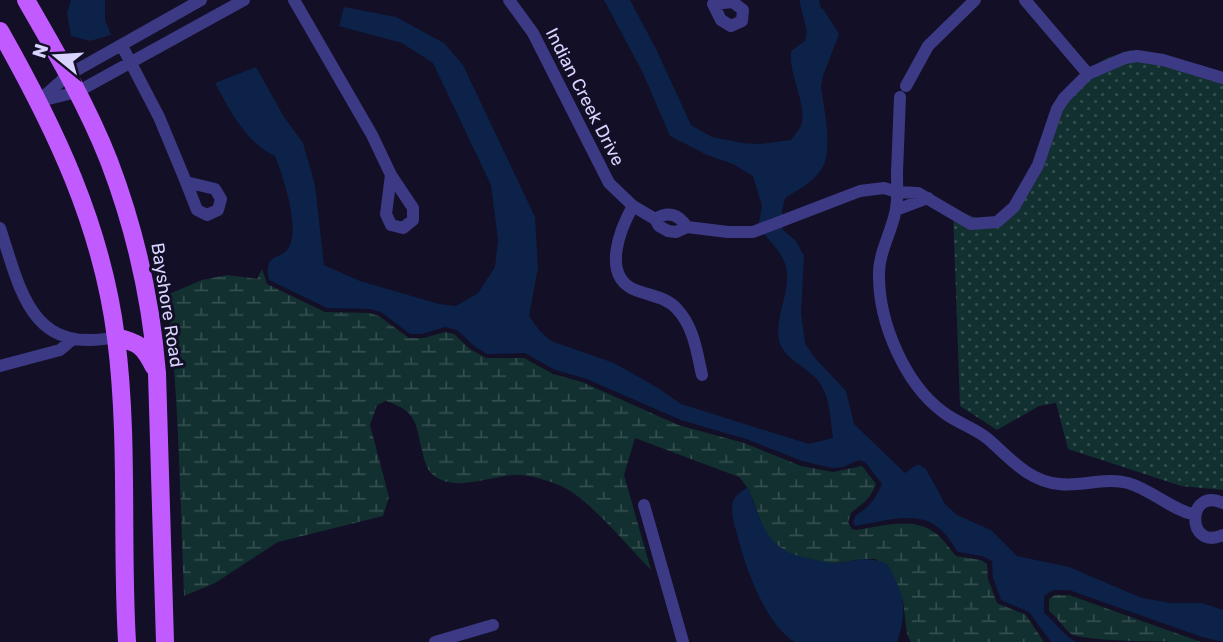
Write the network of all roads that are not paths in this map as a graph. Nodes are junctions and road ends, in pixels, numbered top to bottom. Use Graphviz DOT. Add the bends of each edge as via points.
graph roads {
  1 [pos="26,0"];
  2 [pos="201,0"];
  3 [pos="244,0"];
  4 [pos="294,0"];
  5 [pos="509,0"];
  6 [pos="975,0"];
  7 [pos="1025,0"];
  8 [pos="0,31"];
  9 [pos="122,46"];
  10 [pos="130,63"];
  11 [pos="1087,74"];
  12 [pos="68,75"];
  13 [pos="1223,78"];
  14 [pos="77,92"];
  15 [pos="40,101"];
  16 [pos="391,175"];
  17 [pos="186,182"];
  18 [pos="897,192"];
  19 [pos="929,198"];
  20 [pos="633,206"];
  21 [pos="896,210"];
  22 [pos="0,228"];
  23 [pos="5,262"];
  24 [pos="116,337"];
  25 [pos="73,339"];
  26 [pos="0,366"];
  27 [pos="157,373"];
  28 [pos="702,375"];
  29 [pos="1223,503"];
  30 [pos="644,505"];
  31 [pos="1195,515"];
  32 [pos="1223,535"];
  33 [pos="493,625"];
  34 [pos="127,642"];
  35 [pos="165,642"];
  36 [pos="435,642"];
  37 [pos="683,642"];
  1 -- 12 [label="main road, Bayshore Road"];
  2 -- 9 [label="street"];
  3 -- 10 [label="street"];
  4 -- 16 [label="street"];
  5 -- 20 [label="street, Indian Creek Drive" via="533,33 602,172"];
  6 -- 18 [label="street" via="928,46 903,92"];
  7 -- 11 [label="street"];
  8 -- 15 [label="main road"];
  9 -- 10 [label="street"];
  9 -- 12 [label="street"];
  10 -- 14 [label="street"];
  10 -- 17 [label="street"];
  11 -- 13 [label="street" via="1137,56"];
  11 -- 19 [label="street" via="1064,98 1038,165 1006,216 997,222 971,224"];
  12 -- 14 [label="main road, Bayshore Road"];
  12 -- 15 [label="street"];
  14 -- 15 [label="street"];
  14 -- 27 [label="main road, Bayshore Road" via="109,161 138,250"];
  15 -- 24 [label="main road" via="85,206"];
  18 -- 19 [label="street"];
  18 -- 20 [label="street, Indian Creek Drive" via="884,188 860,191 741,233 687,227 673,214 655,219"];
  18 -- 21 [label="street"];
  19 -- 21 [label="street"];
  20 -- 28 [label="street" via="619,239 618,274 625,285 660,297 680,312"];
  21 -- 31 [label="street" via="880,262 881,301 890,335 926,398 1036,477 1058,485 1111,480 1128,484"];
  22 -- 23 [label="street"];
  23 -- 25 [label="street" via="37,321"];
  24 -- 25 [label="street"];
  24 -- 27 [label="main road" via="135,341 145,349"];
  24 -- 34 [label="main road"];
  25 -- 26 [label="street" via="61,350"];
  27 -- 35 [label="main road, Bayshore Road"];
  29 -- 31 [label="street" via="1206,502"];
  30 -- 37 [label="street"];
  31 -- 32 [label="street" via="1200,533 1212,538"];
  33 -- 36 [label="street"];
}
